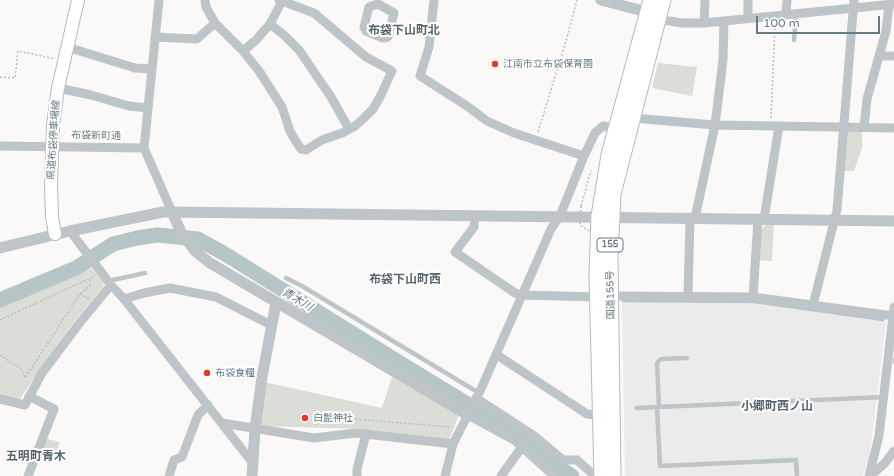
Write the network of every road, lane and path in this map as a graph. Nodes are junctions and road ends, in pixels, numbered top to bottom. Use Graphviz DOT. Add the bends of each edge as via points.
graph roads {
  1 [pos="78,0"];
  2 [pos="158,0"];
  3 [pos="205,0"];
  4 [pos="281,0"];
  5 [pos="434,0"];
  6 [pos="577,0"];
  7 [pos="601,0"];
  8 [pos="663,0"];
  9 [pos="705,0"];
  10 [pos="748,0"];
  11 [pos="787,0"];
  12 [pos="854,4"];
  13 [pos="893,5"];
  14 [pos="652,10"];
  15 [pos="796,13"];
  16 [pos="786,14"];
  17 [pos="775,15"];
  18 [pos="748,18"];
  19 [pos="724,21"];
  20 [pos="215,23"];
  21 [pos="704,23"];
  22 [pos="270,24"];
  23 [pos="155,37"];
  24 [pos="794,40"];
  25 [pos="67,47"];
  26 [pos="243,51"];
  27 [pos="879,56"];
  28 [pos="894,56"];
  29 [pos="64,61"];
  30 [pos="152,69"];
  31 [pos="0,77"];
  32 [pos="58,88"];
  33 [pos="148,108"];
  34 [pos="633,118"];
  35 [pos="715,125"];
  36 [pos="775,126"];
  37 [pos="843,127"];
  38 [pos="864,127"];
  39 [pos="894,128"];
  40 [pos="349,129"];
  41 [pos="616,129"];
  42 [pos="535,140"];
  43 [pos="0,146"];
  44 [pos="52,146"];
  45 [pos="144,148"];
  46 [pos="584,156"];
  47 [pos="591,170"];
  48 [pos="172,212"];
  49 [pos="475,215"];
  50 [pos="560,216"];
  51 [pos="605,217"];
  52 [pos="692,218"];
  53 [pos="761,219"];
  54 [pos="835,220"];
  55 [pos="894,221"];
  56 [pos="180,230"];
  57 [pos="70,231"];
  58 [pos="589,231"];
  59 [pos="55,234"];
  60 [pos="0,248"];
  61 [pos="88,255"];
  62 [pos="102,273"];
  63 [pos="145,273"];
  64 [pos="90,278"];
  65 [pos="286,278"];
  66 [pos="109,283"];
  67 [pos="522,295"];
  68 [pos="604,296"];
  69 [pos="688,296"];
  70 [pos="753,296"];
  71 [pos="124,299"];
  72 [pos="276,303"];
  73 [pos="813,305"];
  74 [pos="894,313"];
  75 [pos="0,320"];
  76 [pos="271,325"];
  77 [pos="0,355"];
  78 [pos="497,355"];
  79 [pos="688,358"];
  80 [pos="29,396"];
  81 [pos="477,397"];
  82 [pos="884,397"];
  83 [pos="0,399"];
  84 [pos="208,405"];
  85 [pos="658,407"];
  86 [pos="637,408"];
  87 [pos="468,414"];
  88 [pos="601,416"];
  89 [pos="372,420"];
  90 [pos="222,422"];
  91 [pos="371,424"];
  92 [pos="316,425"];
  93 [pos="451,427"];
  94 [pos="255,429"];
  95 [pos="366,434"];
  96 [pos="452,444"];
  97 [pos="522,447"];
  98 [pos="894,451"];
  99 [pos="252,462"];
  100 [pos="28,476"];
  101 [pos="169,476"];
  102 [pos="252,476"];
  103 [pos="357,476"];
  104 [pos="445,476"];
  105 [pos="501,476"];
  106 [pos="554,476"];
  107 [pos="594,476"];
  108 [pos="602,476"];
  109 [pos="613,476"];
  110 [pos="797,476"];
  111 [pos="869,476"];
  1 -- 25 [label="main road, 県道布袋停車場線"];
  2 -- 23 [label="street"];
  3 -- 20 [label="street"];
  4 -- 22 [label="street"];
  4 -- 40 [label="street" via="314,13 366,57 392,71 372,109"];
  5 -- 42 [label="street" via="429,47 420,76 487,121"];
  6 -- 42 [label="path"];
  7 -- 14 [label="street"];
  8 -- 14 [label="highway, 国道155号 / 155"];
  9 -- 21 [label="street"];
  10 -- 18 [label="street"];
  11 -- 16 [label="street"];
  12 -- 13 [label="street"];
  12 -- 15 [label="street"];
  12 -- 37 [label="street"];
  13 -- 27 [label="street"];
  14 -- 21 [label="street" via="682,23"];
  14 -- 34 [label="highway, 国道155号 / 155"];
  14 -- 41 [label="highway, 国道155号 / 155"];
  15 -- 16 [label="street"];
  15 -- 24 [label="lane"];
  16 -- 17 [label="street"];
  17 -- 18 [label="street"];
  17 -- 36 [label="path"];
  18 -- 19 [label="street"];
  19 -- 21 [label="street"];
  19 -- 35 [label="street" via="723,60"];
  20 -- 23 [label="street" via="197,39"];
  20 -- 26 [label="street"];
  22 -- 26 [label="street"];
  22 -- 40 [label="street" via="299,50 331,96"];
  23 -- 30 [label="street"];
  25 -- 29 [label="main road, 県道布袋停車場線"];
  25 -- 30 [label="street" via="135,68"];
  26 -- 40 [label="street" via="282,107 290,131 301,149 306,150"];
  27 -- 28 [label="street"];
  27 -- 38 [label="street" via="867,99"];
  29 -- 31 [label="path" via="18,51 15,78"];
  29 -- 32 [label="main road, 県道布袋停車場線"];
  30 -- 33 [label="street"];
  32 -- 33 [label="street" via="129,106"];
  32 -- 44 [label="main road, 県道布袋停車場線"];
  33 -- 45 [label="street"];
  34 -- 35 [label="street"];
  34 -- 51 [label="highway, 国道155号 / 155"];
  35 -- 36 [label="street"];
  35 -- 52 [label="street"];
  36 -- 37 [label="street"];
  36 -- 53 [label="street"];
  37 -- 38 [label="street"];
  37 -- 54 [label="street"];
  38 -- 39 [label="street"];
  41 -- 46 [label="street" via="603,126 599,129"];
  41 -- 51 [label="highway, 国道155号 / 155" via="609,155"];
  42 -- 46 [label="street"];
  43 -- 44 [label="street, 布袋新町通"];
  44 -- 45 [label="street, 布袋新町通"];
  44 -- 59 [label="main road, 県道布袋停車場線" via="52,217"];
  45 -- 48 [label="street"];
  46 -- 50 [label="street"];
  47 -- 58 [label="path, bridge" via="581,206 580,225"];
  48 -- 49 [label="street"];
  48 -- 56 [label="street"];
  48 -- 57 [label="street"];
  49 -- 50 [label="street"];
  49 -- 67 [label="street" via="474,227 455,252 515,293"];
  50 -- 51 [label="street"];
  50 -- 67 [label="street" via="551,229"];
  51 -- 52 [label="street"];
  51 -- 68 [label="highway, 国道155号 / 155" via="610,258"];
  52 -- 53 [label="street"];
  52 -- 69 [label="street"];
  53 -- 54 [label="street"];
  53 -- 70 [label="street"];
  54 -- 55 [label="street"];
  54 -- 73 [label="street"];
  56 -- 61 [label="path" via="159,229 127,235 102,244"];
  56 -- 72 [label="street" via="192,248 210,263"];
  57 -- 59 [label="street"];
  57 -- 61 [label="street"];
  59 -- 60 [label="street"];
  61 -- 62 [label="street"];
  62 -- 64 [label="path"];
  62 -- 66 [label="street"];
  63 -- 66 [label="lane"];
  64 -- 75 [label="path"];
  64 -- 77 [label="path" via="90,286 80,294 25,378 21,369"];
  65 -- 81 [label="lane"];
  66 -- 71 [label="street"];
  66 -- 80 [label="street" via="42,373"];
  67 -- 68 [label="street"];
  67 -- 78 [label="street"];
  68 -- 69 [label="street"];
  68 -- 88 [label="highway, 国道155号 / 155"];
  68 -- 109 [label="highway, 国道155号 / 155"];
  69 -- 70 [label="street"];
  70 -- 73 [label="street"];
  71 -- 76 [label="street" via="170,288 216,297"];
  71 -- 84 [label="street"];
  72 -- 76 [label="street"];
  72 -- 87 [label="street"];
  73 -- 74 [label="street"];
  74 -- 82 [label="street"];
  76 -- 94 [label="street"];
  78 -- 81 [label="street"];
  78 -- 88 [label="street" via="587,414"];
  79 -- 85 [label="lane" via="661,359 657,363"];
  80 -- 83 [label="street" via="25,405"];
  80 -- 100 [label="street" via="54,409"];
  81 -- 87 [label="street"];
  81 -- 107 [label="street" via="533,435 563,460 577,460"];
  82 -- 85 [label="lane"];
  82 -- 111 [label="street" via="879,436"];
  84 -- 90 [label="street"];
  84 -- 101 [label="street" via="198,415 182,457 174,460"];
  85 -- 86 [label="lane"];
  85 -- 110 [label="lane" via="660,466 796,460"];
  87 -- 96 [label="street"];
  87 -- 97 [label="street"];
  88 -- 108 [label="highway, 国道155号 / 155"];
  89 -- 91 [label="path"];
  89 -- 92 [label="path" via="317,416"];
  89 -- 93 [label="path"];
  90 -- 94 [label="street"];
  90 -- 99 [label="street"];
  94 -- 95 [label="street" via="314,438"];
  94 -- 99 [label="street"];
  95 -- 96 [label="street"];
  95 -- 103 [label="street"];
  96 -- 104 [label="street"];
  97 -- 105 [label="street"];
  97 -- 106 [label="street"];
  98 -- 111 [label="street" via="885,463"];
  99 -- 102 [label="street"];
}
